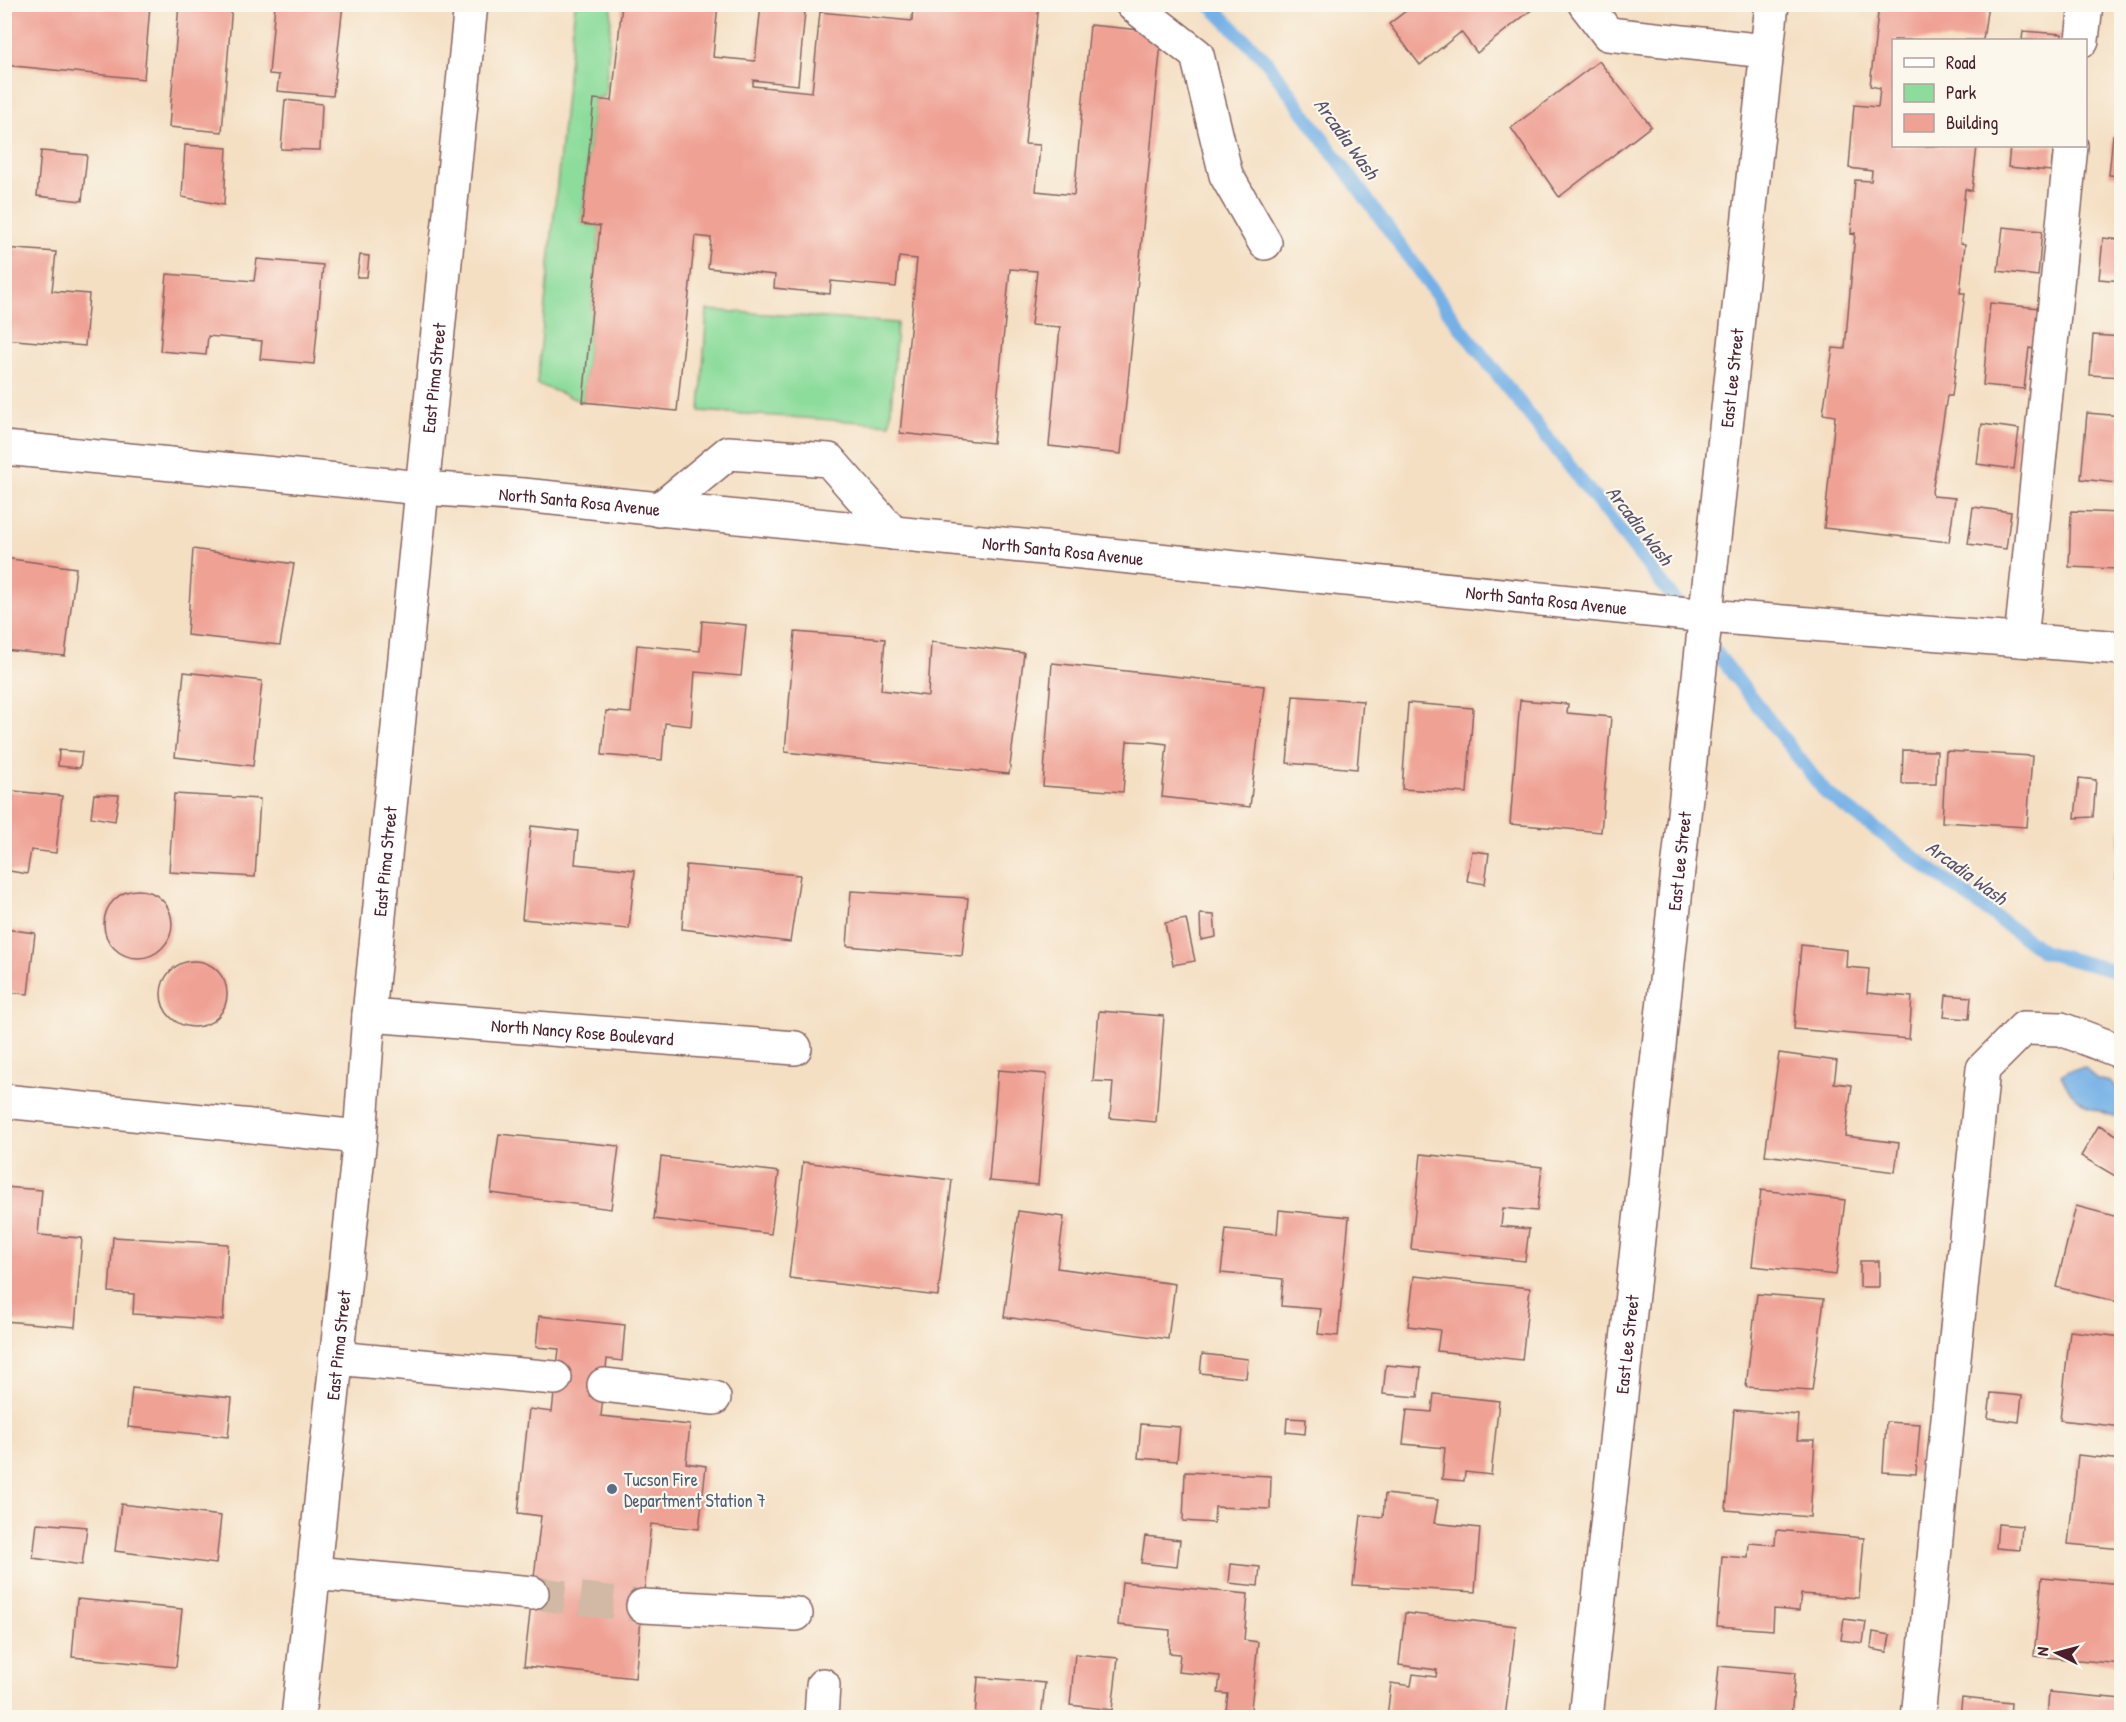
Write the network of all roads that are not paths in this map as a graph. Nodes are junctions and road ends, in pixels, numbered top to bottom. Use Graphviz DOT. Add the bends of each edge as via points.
graph roads {
  1 [pos="471,4"];
  2 [pos="1132,4"];
  3 [pos="1585,4"];
  4 [pos="1772,4"];
  5 [pos="2085,4"];
  6 [pos="2082,39"];
  7 [pos="1766,51"];
  8 [pos="2071,147"];
  9 [pos="1265,243"];
  10 [pos="4,448"];
  11 [pos="422,488"];
  12 [pos="659,510"];
  13 [pos="893,533"];
  14 [pos="1707,616"];
  15 [pos="2021,640"];
  16 [pos="2121,648"];
  17 [pos="369,1015"];
  18 [pos="795,1048"];
  19 [pos="2121,1052"];
  20 [pos="4,1101"];
  21 [pos="360,1137"];
  22 [pos="335,1358"];
  23 [pos="555,1378"];
  24 [pos="604,1385"];
  25 [pos="714,1398"];
  26 [pos="313,1574"];
  27 [pos="532,1593"];
  28 [pos="643,1606"];
  29 [pos="796,1614"];
  30 [pos="823,1685"];
  31 [pos="298,1718"];
  32 [pos="820,1718"];
  33 [pos="1586,1718"];
  34 [pos="1918,1718"];
  1 -- 11 [label="street, East Pima Street"];
  2 -- 9 [label="street" via="1197,55 1226,175"];
  3 -- 7 [label="street" via="1608,34"];
  4 -- 7 [label="street, East Lee Street"];
  5 -- 6 [label="street"];
  7 -- 14 [label="street, East Lee Street"];
  8 -- 15 [label="street"];
  10 -- 11 [label="street, North Santa Rosa Avenue"];
  11 -- 12 [label="street, North Santa Rosa Avenue"];
  11 -- 17 [label="street, East Pima Street"];
  12 -- 13 [label="street, North Santa Rosa Avenue"];
  12 -- 13 [label="street" via="728,453 829,460"];
  13 -- 14 [label="street, North Santa Rosa Avenue"];
  14 -- 15 [label="street, North Santa Rosa Avenue"];
  14 -- 33 [label="street, East Lee Street"];
  15 -- 16 [label="street, North Santa Rosa Avenue"];
  17 -- 18 [label="street, North Nancy Rose Boulevard"];
  17 -- 21 [label="street, East Pima Street"];
  19 -- 34 [label="street" via="2061,1029 2024,1028 1983,1069"];
  20 -- 21 [label="street"];
  21 -- 22 [label="street, East Pima Street"];
  22 -- 23 [label="street"];
  22 -- 26 [label="street, East Pima Street"];
  24 -- 25 [label="street"];
  26 -- 27 [label="street"];
  26 -- 31 [label="street, East Pima Street"];
  28 -- 29 [label="street"];
  30 -- 32 [label="street"];
}
